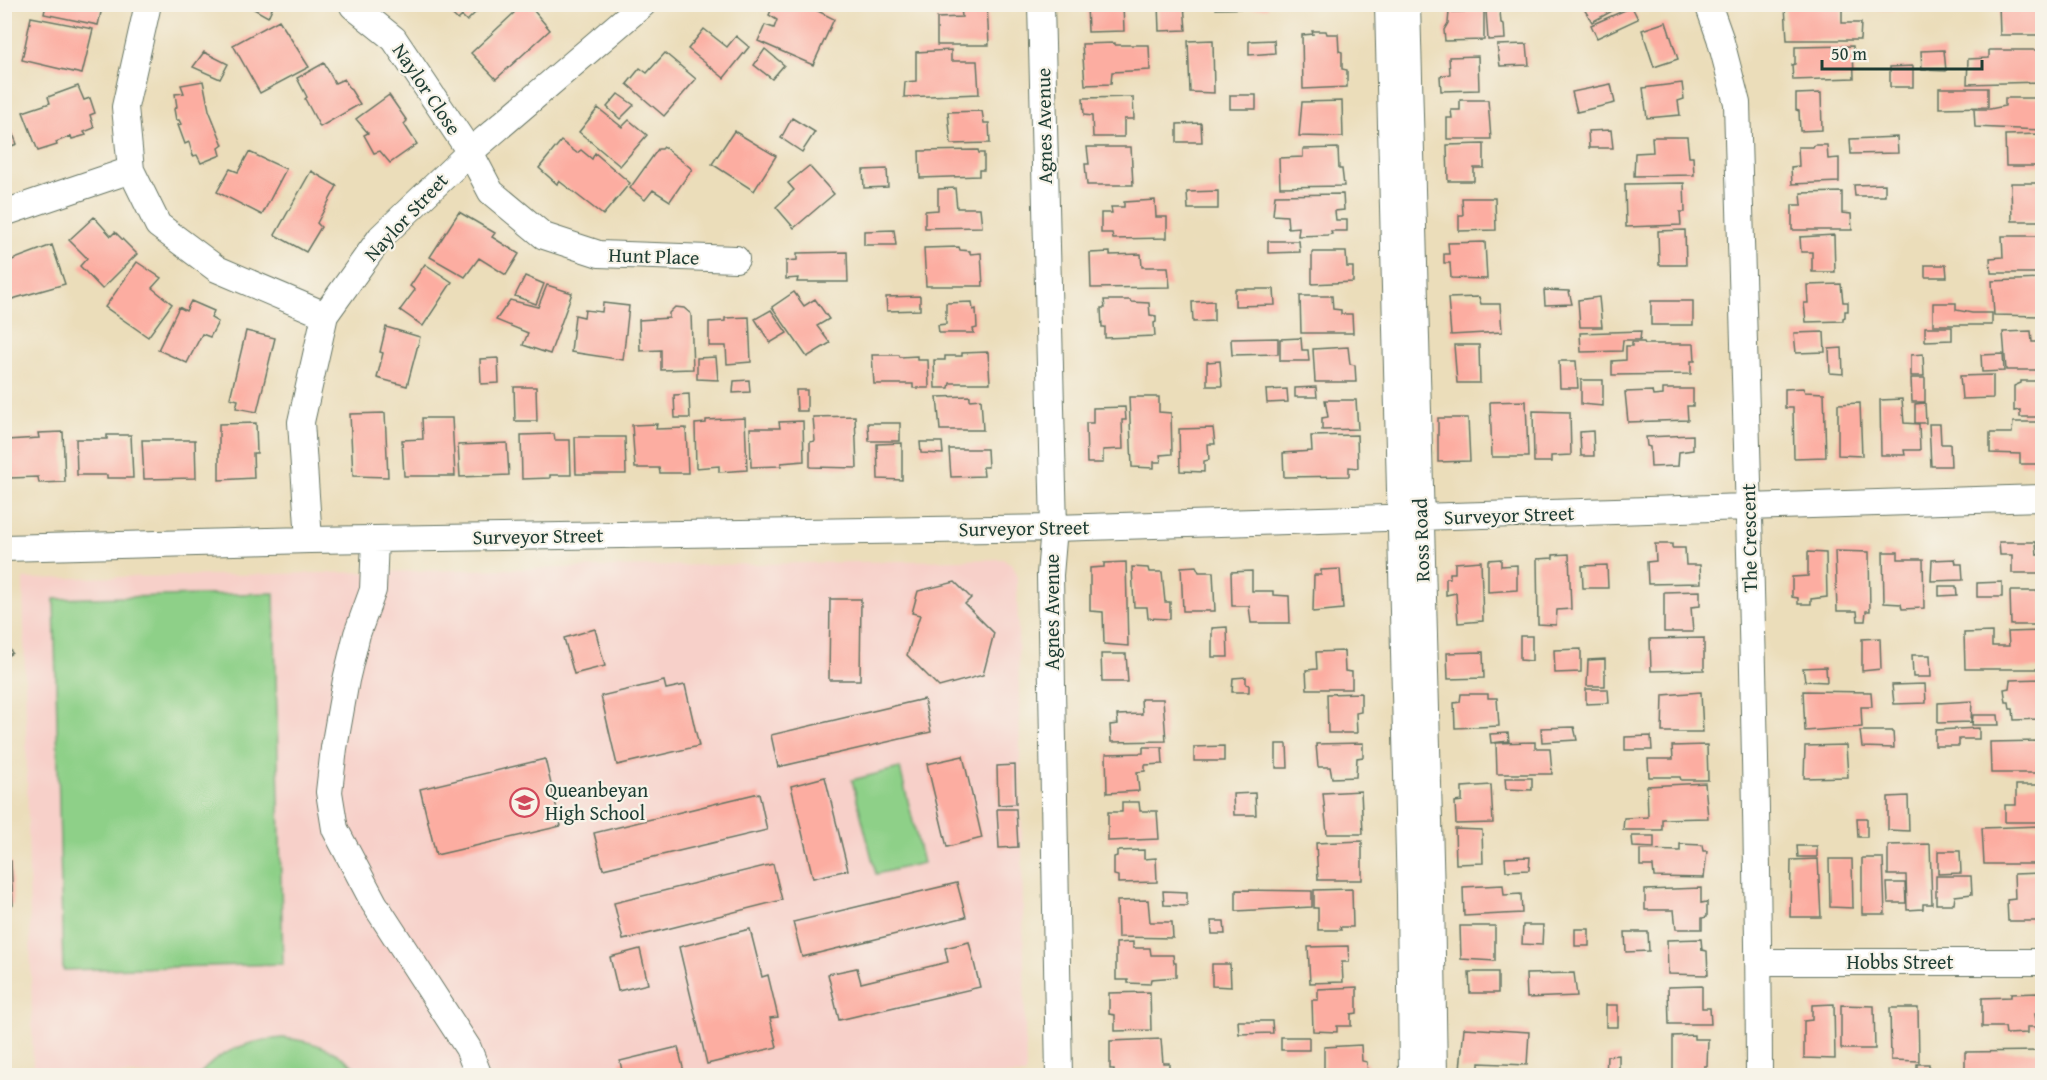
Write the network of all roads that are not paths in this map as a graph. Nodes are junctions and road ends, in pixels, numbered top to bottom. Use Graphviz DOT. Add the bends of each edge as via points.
graph roads {
  1 [pos="148,4"];
  2 [pos="643,4"];
  3 [pos="1041,4"];
  4 [pos="1388,4"];
  5 [pos="1407,4"];
  6 [pos="1708,4"];
  7 [pos="353,6"];
  8 [pos="470,152"];
  9 [pos="131,170"];
  10 [pos="4,213"];
  11 [pos="736,259"];
  12 [pos="325,315"];
  13 [pos="2043,498"];
  14 [pos="1749,507"];
  15 [pos="1411,518"];
  16 [pos="1054,528"];
  17 [pos="375,539"];
  18 [pos="309,540"];
  19 [pos="4,548"];
  20 [pos="1758,962"];
  21 [pos="2043,962"];
  22 [pos="479,1076"];
  23 [pos="1059,1076"];
  24 [pos="1412,1076"];
  25 [pos="1434,1076"];
  26 [pos="1759,1076"];
  1 -- 9 [label="street" via="125,106"];
  2 -- 8 [label="street, Naylor Street"];
  3 -- 16 [label="street, Agnes Avenue"];
  4 -- 15 [label="street, Ross Road"];
  5 -- 15 [label="street, Ross Road"];
  6 -- 14 [label="street, The Crescent" via="1737,103"];
  7 -- 8 [label="street, Naylor Close" via="394,39"];
  8 -- 11 [label="street, Hunt Place" via="491,192 544,236 599,254"];
  8 -- 12 [label="street, Naylor Street" via="381,237"];
  9 -- 10 [label="street"];
  9 -- 12 [label="street" via="158,225 217,269"];
  12 -- 18 [label="street, Naylor Street" via="301,422"];
  13 -- 14 [label="street, Surveyor Street"];
  14 -- 15 [label="street, Surveyor Street"];
  14 -- 20 [label="street, The Crescent"];
  15 -- 16 [label="street, Surveyor Street"];
  15 -- 24 [label="street, Ross Road"];
  15 -- 25 [label="street, Ross Road"];
  16 -- 17 [label="street, Surveyor Street"];
  16 -- 23 [label="street, Agnes Avenue" via="1050,575"];
  17 -- 18 [label="street, Surveyor Street"];
  17 -- 22 [label="street" via="373,590 357,634 334,748 329,792 335,829 374,903 468,1048"];
  18 -- 19 [label="street, Surveyor Street"];
  20 -- 21 [label="street, Hobbs Street"];
  20 -- 26 [label="street, The Crescent"];
}
